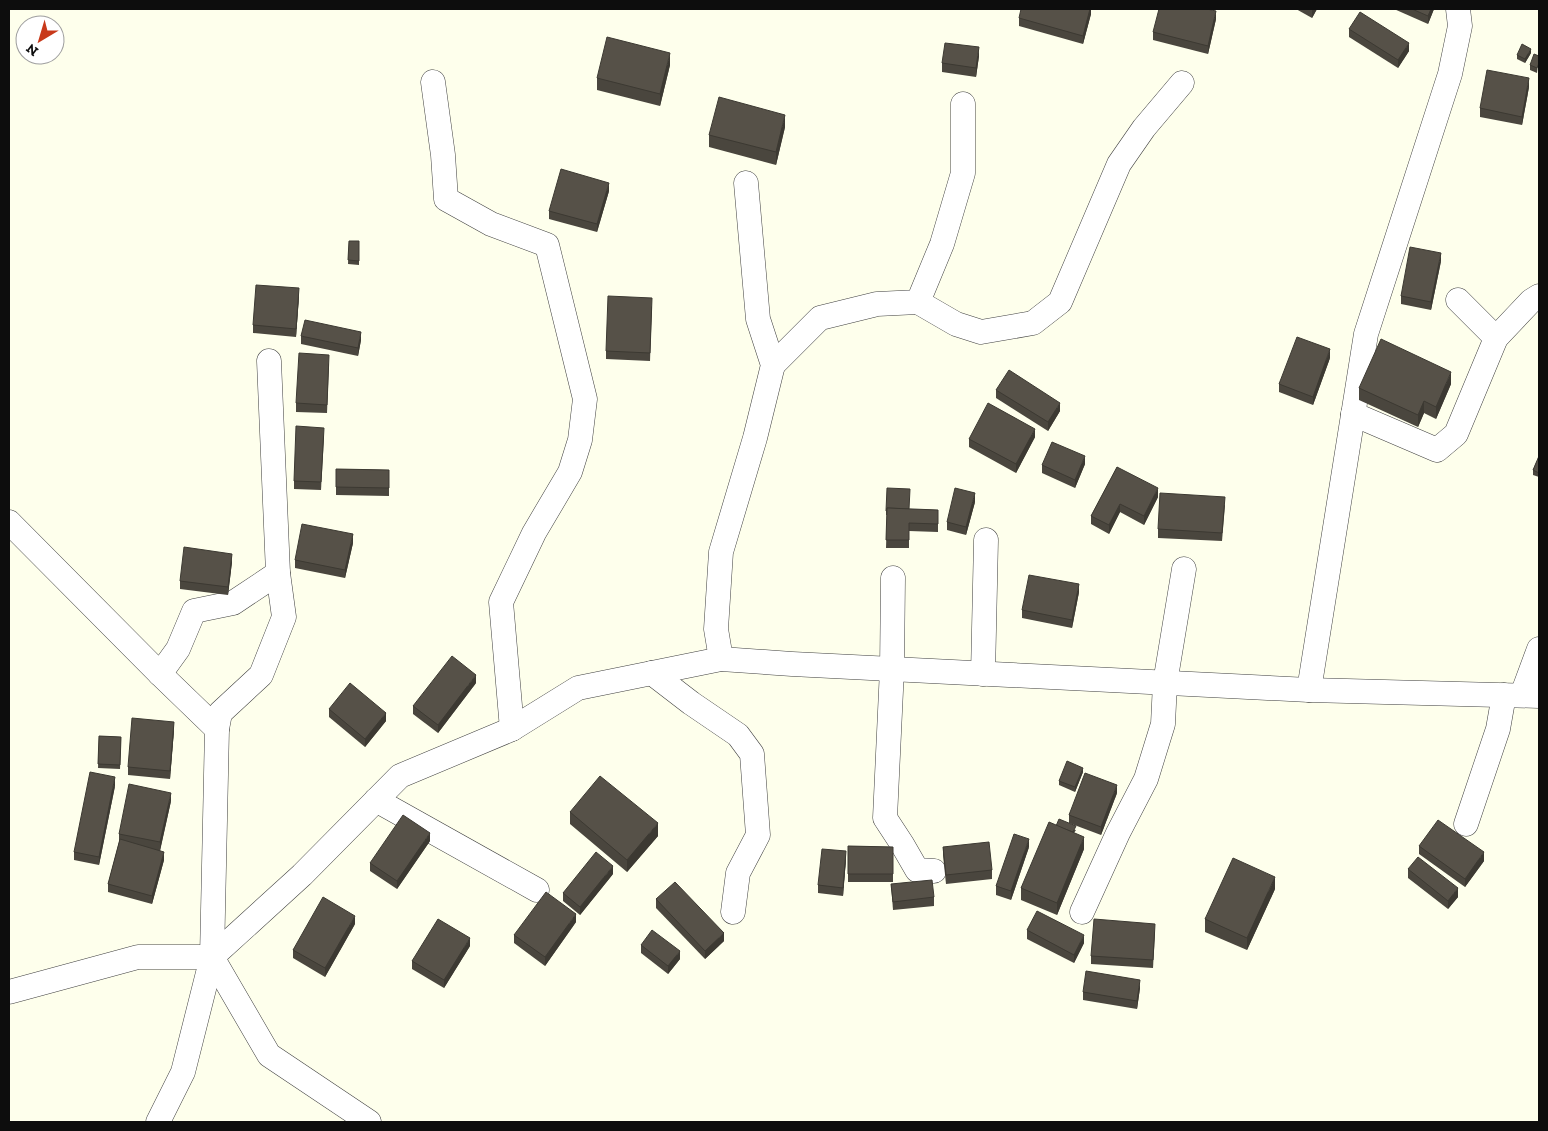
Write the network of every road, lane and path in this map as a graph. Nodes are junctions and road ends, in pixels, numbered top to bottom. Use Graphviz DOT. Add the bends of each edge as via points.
graph roads {
  1 [pos="1458,9"];
  2 [pos="433,82"];
  3 [pos="1182,83"];
  4 [pos="963,104"];
  5 [pos="746,183"];
  6 [pos="1539,296"];
  7 [pos="1458,300"];
  8 [pos="918,302"];
  9 [pos="1496,338"];
  10 [pos="269,361"];
  11 [pos="773,364"];
  12 [pos="1353,414"];
  13 [pos="9,522"];
  14 [pos="986,540"];
  15 [pos="1184,569"];
  16 [pos="278,573"];
  17 [pos="892,578"];
  18 [pos="1539,649"];
  19 [pos="721,659"];
  20 [pos="892,669"];
  21 [pos="652,673"];
  22 [pos="160,674"];
  23 [pos="983,674"];
  24 [pos="1165,682"];
  25 [pos="1309,690"];
  26 [pos="1522,695"];
  27 [pos="217,729"];
  28 [pos="512,729"];
  29 [pos="376,800"];
  30 [pos="1466,824"];
  31 [pos="934,871"];
  32 [pos="536,890"];
  33 [pos="733,912"];
  34 [pos="1082,912"];
  35 [pos="212,957"];
  36 [pos="9,992"];
  37 [pos="158,1122"];
  38 [pos="369,1122"];
  1 -- 12 [label="street" via="1460,26 1450,74 1366,334"];
  2 -- 28 [label="street" via="446,199 491,224 547,245 585,399 580,440 570,472 534,533 501,602"];
  3 -- 8 [label="street" via="1119,164 1060,302 1033,323 981,332 956,324"];
  4 -- 8 [label="street" via="963,173 942,244"];
  5 -- 11 [label="street" via="758,319"];
  6 -- 9 [label="street"];
  7 -- 9 [label="street"];
  8 -- 11 [label="street" via="877,304 820,318"];
  9 -- 12 [label="street" via="1456,434 1437,450"];
  10 -- 16 [label="street"];
  11 -- 19 [label="street" via="721,552 716,628"];
  12 -- 25 [label="street"];
  13 -- 22 [label="street"];
  14 -- 23 [label="street"];
  15 -- 24 [label="street"];
  16 -- 22 [label="street" via="233,604 194,611 178,649"];
  16 -- 27 [label="street" via="284,617 261,675 220,713"];
  17 -- 20 [label="street"];
  18 -- 26 [label="street"];
  19 -- 20 [label="street"];
  19 -- 21 [label="street"];
  20 -- 23 [label="street"];
  20 -- 31 [label="street" via="885,818 917,870"];
  21 -- 28 [label="street" via="578,688"];
  21 -- 33 [label="street" via="738,735 752,754 758,834 738,873"];
  22 -- 27 [label="street"];
  23 -- 24 [label="street"];
  24 -- 25 [label="street"];
  24 -- 34 [label="street" via="1163,724 1146,779"];
  25 -- 26 [label="street"];
  26 -- 30 [label="street" via="1498,729"];
  27 -- 35 [label="street"];
  28 -- 29 [label="street" via="400,776"];
  29 -- 32 [label="street"];
  29 -- 35 [label="street" via="302,875"];
  35 -- 36 [label="street" via="138,957"];
  35 -- 37 [label="street" via="183,1072"];
  35 -- 38 [label="street" via="270,1056"];
}
